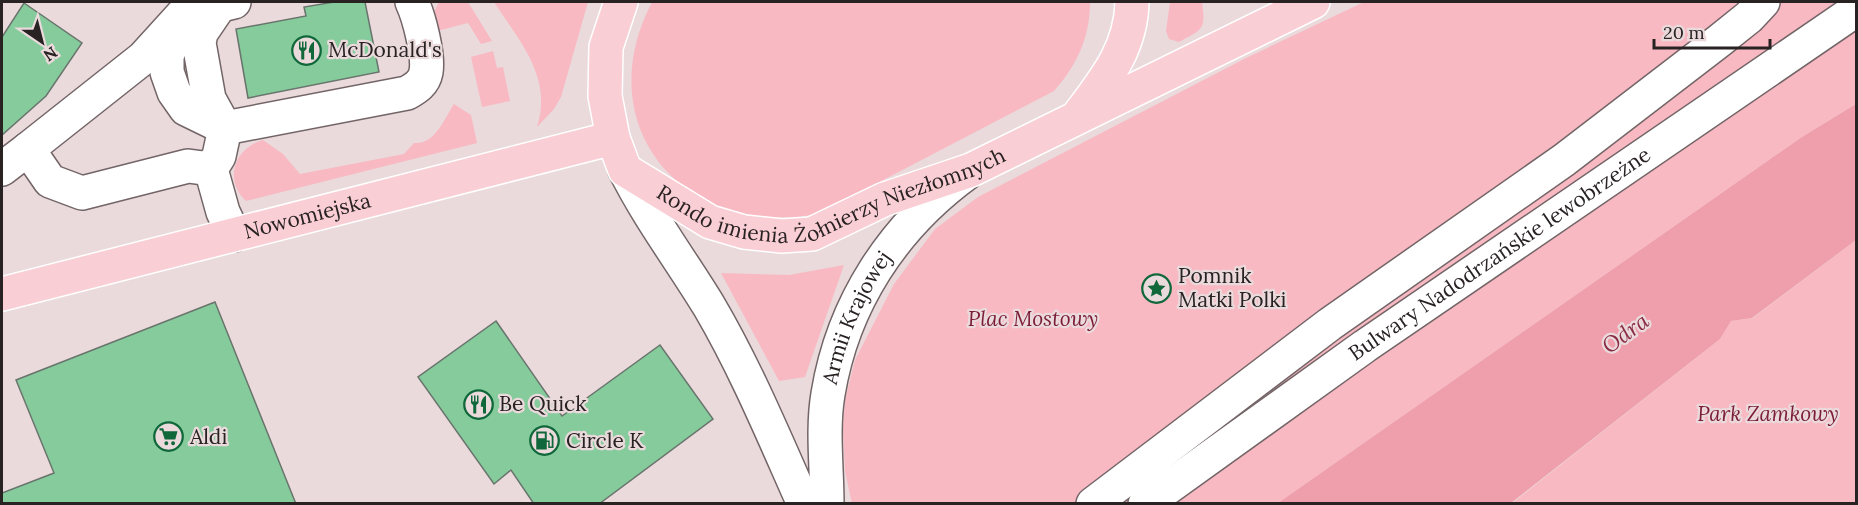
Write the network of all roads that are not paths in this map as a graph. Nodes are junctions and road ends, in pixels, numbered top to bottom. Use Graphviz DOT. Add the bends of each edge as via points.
graph roads {
  1 [pos="412,2"];
  2 [pos="621,2"];
  3 [pos="1132,2"];
  4 [pos="1313,2"];
  5 [pos="1763,2"];
  6 [pos="227,3"];
  7 [pos="1857,10"];
  8 [pos="183,14"];
  9 [pos="1076,119"];
  10 [pos="225,128"];
  11 [pos="613,138"];
  12 [pos="28,149"];
  13 [pos="2,169"];
  14 [pos="211,169"];
  15 [pos="625,170"];
  16 [pos="971,170"];
  17 [pos="234,235"];
  18 [pos="2,294"];
  19 [pos="804,504"];
  20 [pos="827,504"];
  21 [pos="1093,504"];
  22 [pos="1145,504"];
  1 -- 10 [label="street" via="418,15 426,72 416,88 407,93"];
  2 -- 11 [label="main road, Rondo imienia Żołnierzy Niezłomnych" via="609,35 605,63 604,96"];
  3 -- 9 [label="main road, Rondo imienia Żołnierzy Niezłomnych" via="1125,46 1115,67"];
  4 -- 9 [label="main road"];
  5 -- 21 [label="street, Bulwary Nadodrzańskie lewobrzeżne" via="1719,41 1564,160 1330,324"];
  6 -- 8 [label="street"];
  6 -- 10 [label="street" via="201,33 199,43 209,99"];
  7 -- 22 [label="street, Bulwary Nadodrzańskie lewobrzeżne" via="1365,346"];
  8 -- 10 [label="street" via="167,56 167,72 174,92 186,109"];
  8 -- 12 [label="street" via="143,58"];
  9 -- 16 [label="main road, Rondo imienia Żołnierzy Niezłomnych"];
  10 -- 14 [label="street" via="219,156"];
  11 -- 15 [label="main road, Rondo imienia Żołnierzy Niezłomnych"];
  11 -- 17 [label="main road, Nowomiejska"];
  12 -- 13 [label="street"];
  12 -- 14 [label="street" via="50,181 82,193 188,166"];
  14 -- 17 [label="street"];
  15 -- 16 [label="main road, Rondo imienia Żołnierzy Niezłomnych" via="711,222 744,232 782,236 812,234 885,199"];
  15 -- 19 [label="street" via="709,306"];
  16 -- 20 [label="street, Armii Krajowej" via="897,235 871,274 848,323 827,396"];
  17 -- 18 [label="main road, Nowomiejska"];
}
